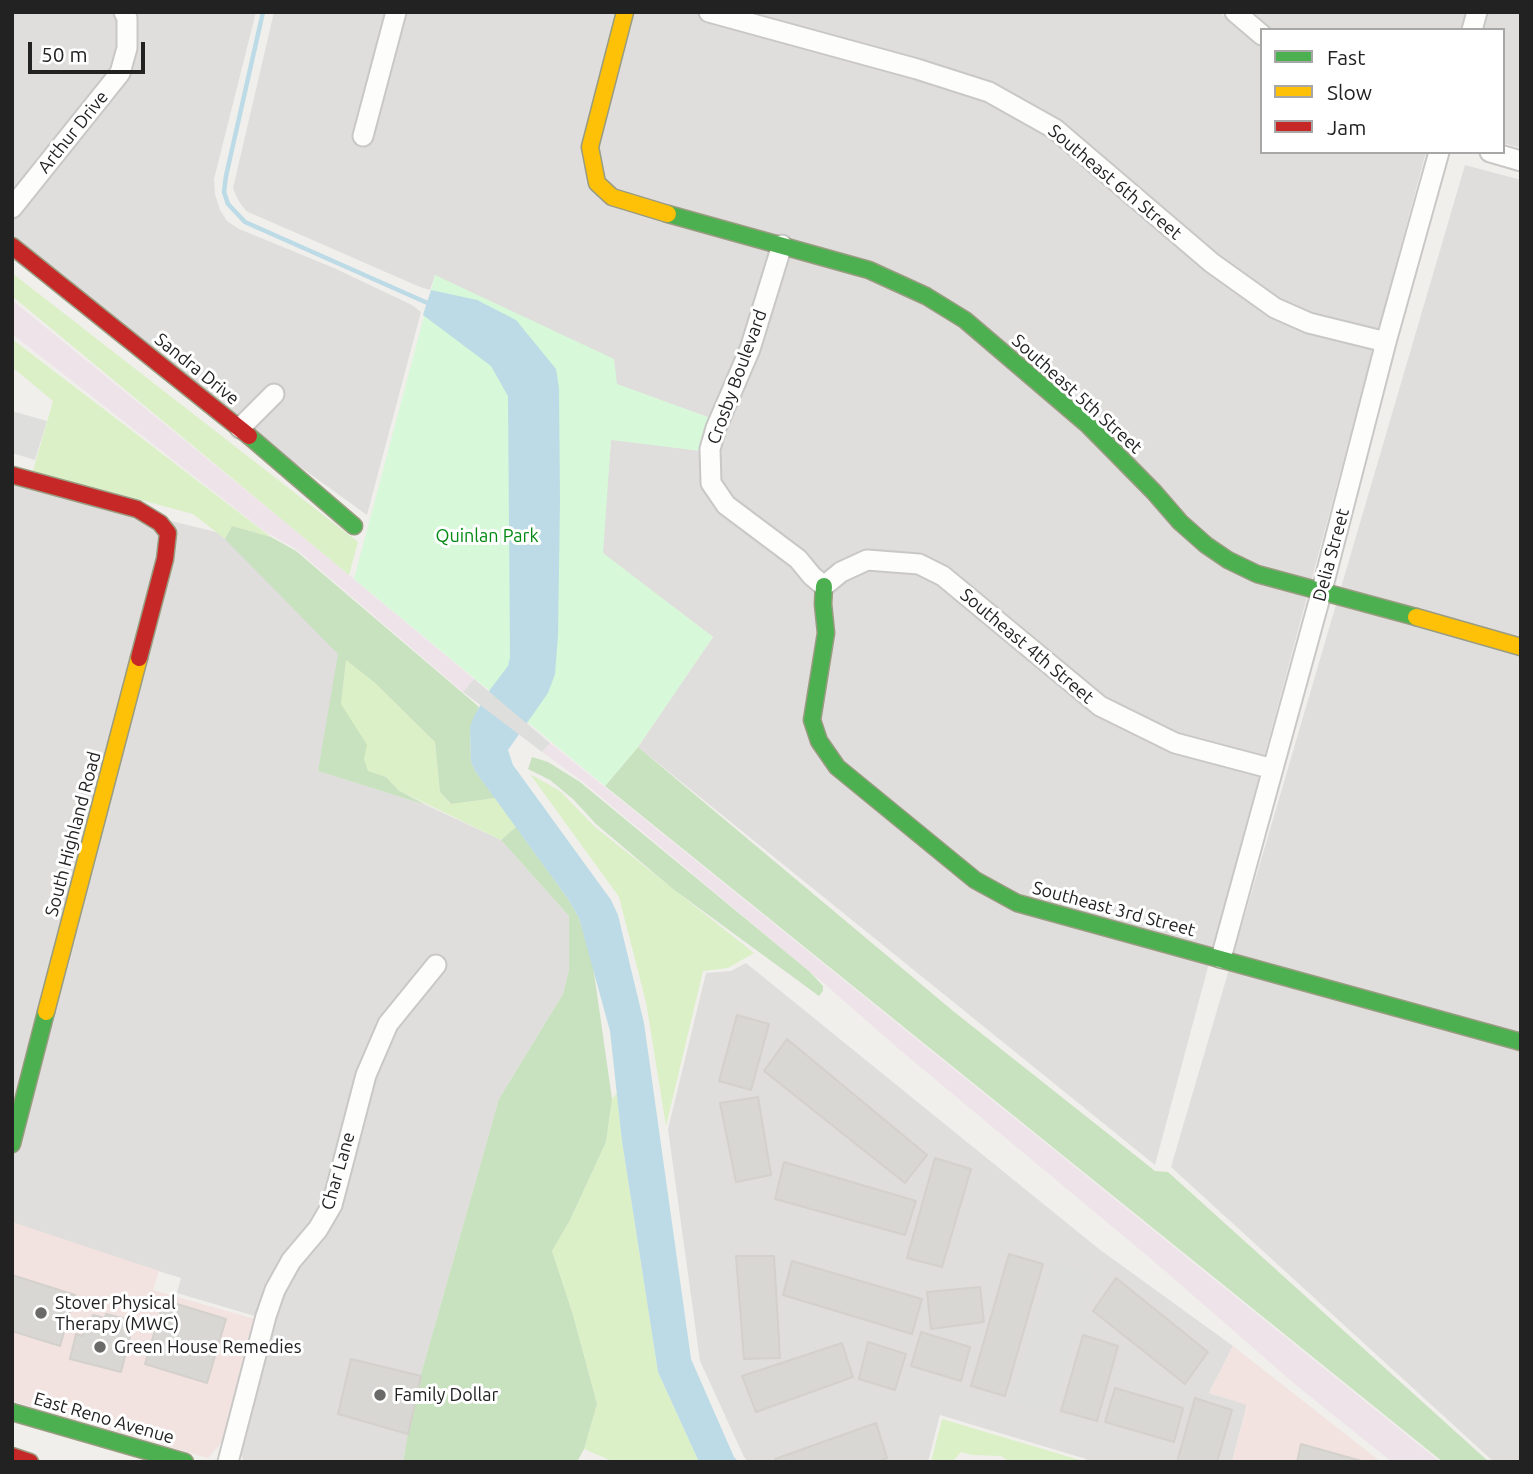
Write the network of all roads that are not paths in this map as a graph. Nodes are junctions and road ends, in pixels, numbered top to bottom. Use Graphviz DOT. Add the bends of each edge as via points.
graph roads {
  1 [pos="124,12"];
  2 [pos="396,12"];
  3 [pos="625,12"];
  4 [pos="709,12"];
  5 [pos="1235,12"];
  6 [pos="1260,33"];
  7 [pos="363,136"];
  8 [pos="1438,154"];
  9 [pos="1497,154"];
  10 [pos="1521,161"];
  11 [pos="12,208"];
  12 [pos="782,245"];
  13 [pos="12,246"];
  14 [pos="1386,342"];
  15 [pos="274,394"];
  16 [pos="240,428"];
  17 [pos="12,475"];
  18 [pos="354,526"];
  19 [pos="824,586"];
  20 [pos="1322,590"];
  21 [pos="1521,647"];
  22 [pos="1273,769"];
  23 [pos="1221,958"];
  24 [pos="436,965"];
  25 [pos="1521,1042"];
  26 [pos="12,1144"];
  27 [pos="12,1412"];
  28 [pos="12,1456"];
  29 [pos="30,1462"];
  30 [pos="185,1462"];
  31 [pos="228,1462"];
  1 -- 11 [label="street, Arthur Drive" via="127,48 120,73"];
  2 -- 7 [label="street"];
  3 -- 12 [label="street, Southeast 5th Street" via="590,147 597,183 612,197 634,205"];
  4 -- 14 [label="street, Southeast 6th Street" via="989,92 1055,129 1212,263 1275,307 1309,323"];
  5 -- 6 [label="street"];
  8 -- 14 [label="street, Delia Street"];
  9 -- 10 [label="street"];
  12 -- 19 [label="street, Crosby Boulevard" via="750,349 716,428 710,449 711,483 726,505 797,559"];
  12 -- 20 [label="street, Southeast 5th Street" via="891,279 965,320 1088,425 1206,545 1258,574"];
  13 -- 16 [label="street, Sandra Drive"];
  14 -- 20 [label="street, Delia Street"];
  15 -- 16 [label="street"];
  16 -- 18 [label="street, Sandra Drive"];
  17 -- 26 [label="street, South Highland Road" via="137,509 169,533"];
  19 -- 22 [label="street, Southeast 4th Street" via="867,560 919,564 943,576 1100,706 1175,743"];
  19 -- 23 [label="street, Southeast 3rd Street" via="826,633 812,720 819,741 837,766 975,880 1017,903"];
  20 -- 21 [label="street, Southeast 5th Street"];
  20 -- 22 [label="street, Delia Street"];
  22 -- 23 [label="street, Delia Street"];
  23 -- 25 [label="street, Southeast 3rd Street"];
  24 -- 31 [label="street, Char Lane" via="387,1024 366,1075 332,1205 275,1290"];
  27 -- 30 [label="street, East Reno Avenue"];
  28 -- 29 [label="street"];
}
